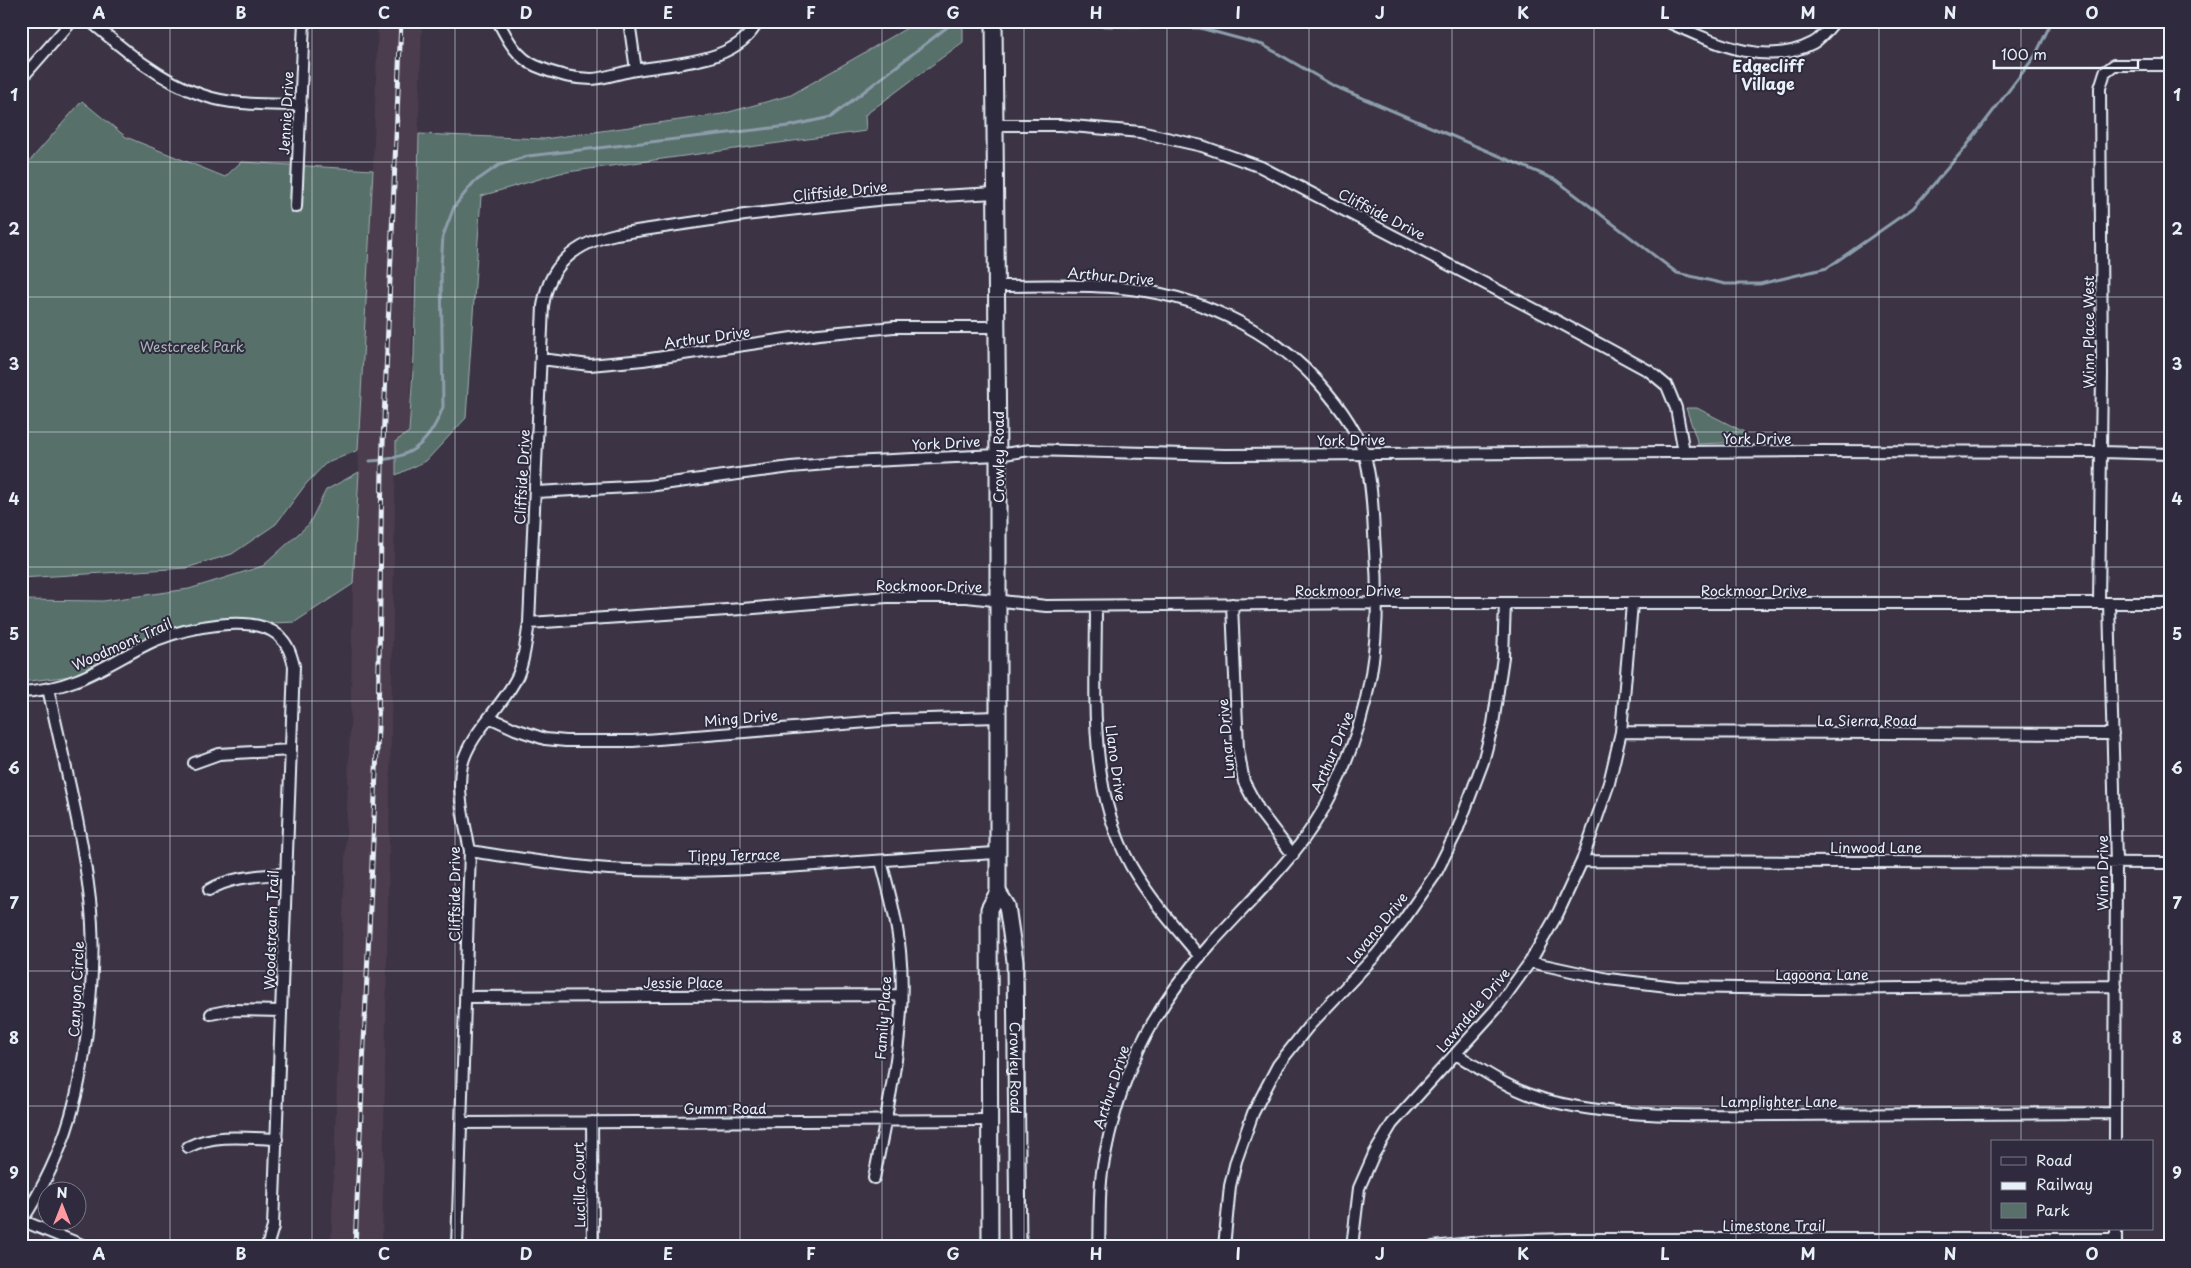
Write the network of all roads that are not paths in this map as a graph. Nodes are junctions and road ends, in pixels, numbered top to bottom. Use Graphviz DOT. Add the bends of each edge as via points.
graph roads {
  1 [pos="72,21"];
  2 [pos="90,21"];
  3 [pos="304,21"];
  4 [pos="498,21"];
  5 [pos="629,21"];
  6 [pos="758,21"];
  7 [pos="994,21"];
  8 [pos="1666,21"];
  9 [pos="1835,21"];
  10 [pos="2170,65"];
  11 [pos="636,70"];
  12 [pos="21,79"];
  13 [pos="301,105"];
  14 [pos="995,125"];
  15 [pos="995,193"];
  16 [pos="296,207"];
  17 [pos="996,286"];
  18 [pos="997,327"];
  19 [pos="541,360"];
  20 [pos="1684,452"];
  21 [pos="2102,452"];
  22 [pos="1364,454"];
  23 [pos="2170,454"];
  24 [pos="998,455"];
  25 [pos="536,492"];
  26 [pos="998,602"];
  27 [pos="1376,603"];
  28 [pos="1505,603"];
  29 [pos="2104,603"];
  30 [pos="2170,603"];
  31 [pos="1232,604"];
  32 [pos="1632,604"];
  33 [pos="1096,606"];
  34 [pos="529,622"];
  35 [pos="264,627"];
  36 [pos="48,688"];
  37 [pos="21,692"];
  38 [pos="998,717"];
  39 [pos="491,718"];
  40 [pos="1621,732"];
  41 [pos="2112,734"];
  42 [pos="291,750"];
  43 [pos="194,763"];
  44 [pos="470,852"];
  45 [pos="998,853"];
  46 [pos="1293,855"];
  47 [pos="881,861"];
  48 [pos="1582,861"];
  49 [pos="2116,863"];
  50 [pos="2170,863"];
  51 [pos="287,873"];
  52 [pos="210,890"];
  53 [pos="998,892"];
  54 [pos="1200,957"];
  55 [pos="1530,962"];
  56 [pos="2116,986"];
  57 [pos="900,995"];
  58 [pos="465,997"];
  59 [pos="281,1011"];
  60 [pos="211,1014"];
  61 [pos="1456,1054"];
  62 [pos="2115,1113"];
  63 [pos="885,1120"];
  64 [pos="989,1120"];
  65 [pos="592,1122"];
  66 [pos="461,1123"];
  67 [pos="276,1139"];
  68 [pos="2115,1140"];
  69 [pos="188,1146"];
  70 [pos="874,1178"];
  71 [pos="22,1221"];
  72 [pos="2116,1238"];
  73 [pos="1744,1243"];
  74 [pos="87,1247"];
  75 [pos="267,1247"];
  76 [pos="457,1247"];
  77 [pos="593,1247"];
  78 [pos="990,1247"];
  79 [pos="1018,1247"];
  80 [pos="1099,1247"];
  81 [pos="1224,1247"];
  82 [pos="1352,1247"];
  83 [pos="1433,1247"];
  1 -- 12 [label="street"];
  2 -- 13 [label="street" via="138,60 176,84 202,95 241,103"];
  3 -- 13 [label="street, Jennie Drive"];
  4 -- 11 [label="street" via="508,42 534,66 560,75 593,79"];
  5 -- 11 [label="street"];
  6 -- 11 [label="street" via="747,37 715,56"];
  7 -- 14 [label="main road, Crowley Road"];
  8 -- 9 [label="street" via="1719,44 1747,52 1796,49 1820,38"];
  10 -- 21 [label="street, Winn Place West" via="2114,65 2105,72 2100,88"];
  13 -- 16 [label="street, Jennie Drive"];
  14 -- 15 [label="main road, Crowley Road"];
  14 -- 20 [label="street, Cliffside Drive" via="1061,125 1140,132 1202,146 1261,167 1649,371 1667,386 1676,408"];
  15 -- 17 [label="main road, Crowley Road"];
  15 -- 19 [label="street, Cliffside Drive" via="886,199 745,215 600,237 566,257 549,282 543,306"];
  17 -- 18 [label="main road, Crowley Road"];
  17 -- 22 [label="street, Arthur Drive" via="1120,288 1165,295 1226,315 1278,346 1312,376 1339,406"];
  18 -- 19 [label="street, Arthur Drive" via="894,327 819,334 590,365"];
  18 -- 24 [label="main road, Crowley Road"];
  19 -- 25 [label="street, Cliffside Drive"];
  20 -- 21 [label="street, York Drive"];
  20 -- 22 [label="street, York Drive"];
  21 -- 23 [label="street, York Drive"];
  21 -- 29 [label="street, Winn Place West"];
  22 -- 24 [label="street, York Drive" via="1030,450"];
  22 -- 27 [label="street, Arthur Drive" via="1370,487"];
  24 -- 25 [label="street, York Drive" via="840,462 648,486"];
  24 -- 26 [label="main road, Crowley Road"];
  25 -- 34 [label="street, Cliffside Drive"];
  26 -- 33 [label="street, Rockmoor Drive"];
  26 -- 34 [label="street, Rockmoor Drive" via="967,598 887,597"];
  26 -- 38 [label="main road, Crowley Road"];
  27 -- 28 [label="street, Rockmoor Drive"];
  27 -- 31 [label="street, Rockmoor Drive"];
  27 -- 46 [label="street, Arthur Drive" via="1373,672 1362,722 1331,794"];
  28 -- 32 [label="street, Rockmoor Drive"];
  28 -- 81 [label="street, Lavano Drive" via="1503,657 1493,724 1458,831 1435,874 1403,921 1278,1065 1253,1113 1236,1161"];
  29 -- 30 [label="street, Rockmoor Drive"];
  29 -- 32 [label="street, Rockmoor Drive"];
  29 -- 41 [label="street, Winn Drive"];
  31 -- 33 [label="street, Rockmoor Drive"];
  31 -- 46 [label="street, Lunar Drive" via="1238,749 1244,782 1260,812"];
  32 -- 40 [label="street, Lawndale Drive"];
  33 -- 54 [label="street, Llano Drive" via="1097,746 1104,796 1131,866 1154,901"];
  34 -- 39 [label="street, Cliffside Drive" via="518,675"];
  35 -- 36 [label="street, Woodmont Trail" via="234,624 167,636 79,679"];
  35 -- 42 [label="street, Woodstream Trail" via="279,636 290,649 294,666"];
  36 -- 37 [label="street, Woodmont Trail"];
  36 -- 71 [label="street, Canyon Circle" via="86,869 93,958 86,1045 72,1116 64,1141"];
  38 -- 39 [label="street, Ming Drive" via="893,720 633,741 545,739"];
  38 -- 45 [label="main road, Crowley Road"];
  39 -- 44 [label="street, Cliffside Drive" via="466,753 462,767 461,792"];
  40 -- 41 [label="street, La Sierra Road"];
  40 -- 48 [label="street, Lawndale Drive" via="1609,783"];
  41 -- 49 [label="street, Winn Drive"];
  42 -- 43 [label="street" via="219,754"];
  42 -- 51 [label="street, Woodstream Trail"];
  44 -- 47 [label="street, Tippy Terrace" via="619,869 775,868"];
  44 -- 58 [label="street, Cliffside Drive"];
  45 -- 47 [label="street, Tippy Terrace"];
  45 -- 53 [label="main road, Crowley Road"];
  46 -- 54 [label="street, Arthur Drive"];
  47 -- 57 [label="street, Family Place" via="900,952"];
  48 -- 49 [label="street, Linwood Lane"];
  48 -- 55 [label="street, Lawndale Drive"];
  49 -- 50 [label="street, Linwood Lane"];
  49 -- 56 [label="street, Winn Drive"];
  51 -- 52 [label="street" via="242,878 220,883"];
  51 -- 59 [label="street, Woodstream Trail"];
  53 -- 64 [label="main road, Crowley Road" via="989,910"];
  53 -- 79 [label="main road, Crowley Road" via="1007,906 1015,961"];
  54 -- 80 [label="street, Arthur Drive" via="1168,998 1129,1069 1115,1112 1101,1178"];
  55 -- 56 [label="street, Lagoona Lane" via="1608,979 1676,987"];
  55 -- 61 [label="street, Lawndale Drive" via="1496,1009"];
  56 -- 62 [label="street, Winn Drive"];
  57 -- 58 [label="street, Jessie Place"];
  57 -- 63 [label="street, Family Place" via="898,1040"];
  58 -- 66 [label="street, Cliffside Drive"];
  59 -- 60 [label="street" via="231,1010"];
  59 -- 67 [label="street, Woodstream Trail"];
  61 -- 62 [label="street, Lamplighter Lane" via="1526,1093 1597,1110 1751,1115"];
  61 -- 82 [label="street, Lawndale Drive" via="1392,1124 1374,1154 1359,1188"];
  62 -- 68 [label="street, Winn Drive"];
  63 -- 64 [label="street, Gumm Road"];
  63 -- 65 [label="street, Gumm Road"];
  63 -- 70 [label="street, Family Place"];
  64 -- 78 [label="main road, Crowley Road"];
  65 -- 66 [label="street, Gumm Road"];
  65 -- 77 [label="street, Lucilla Court"];
  66 -- 76 [label="street, Cliffside Drive"];
  67 -- 69 [label="street" via="214,1138"];
  67 -- 75 [label="street, Woodstream Trail" via="273,1227"];
  71 -- 74 [label="street"];
  72 -- 73 [label="street, Limestone Trail"];
  73 -- 83 [label="street, Limestone Trail" via="1499,1240"];
}
